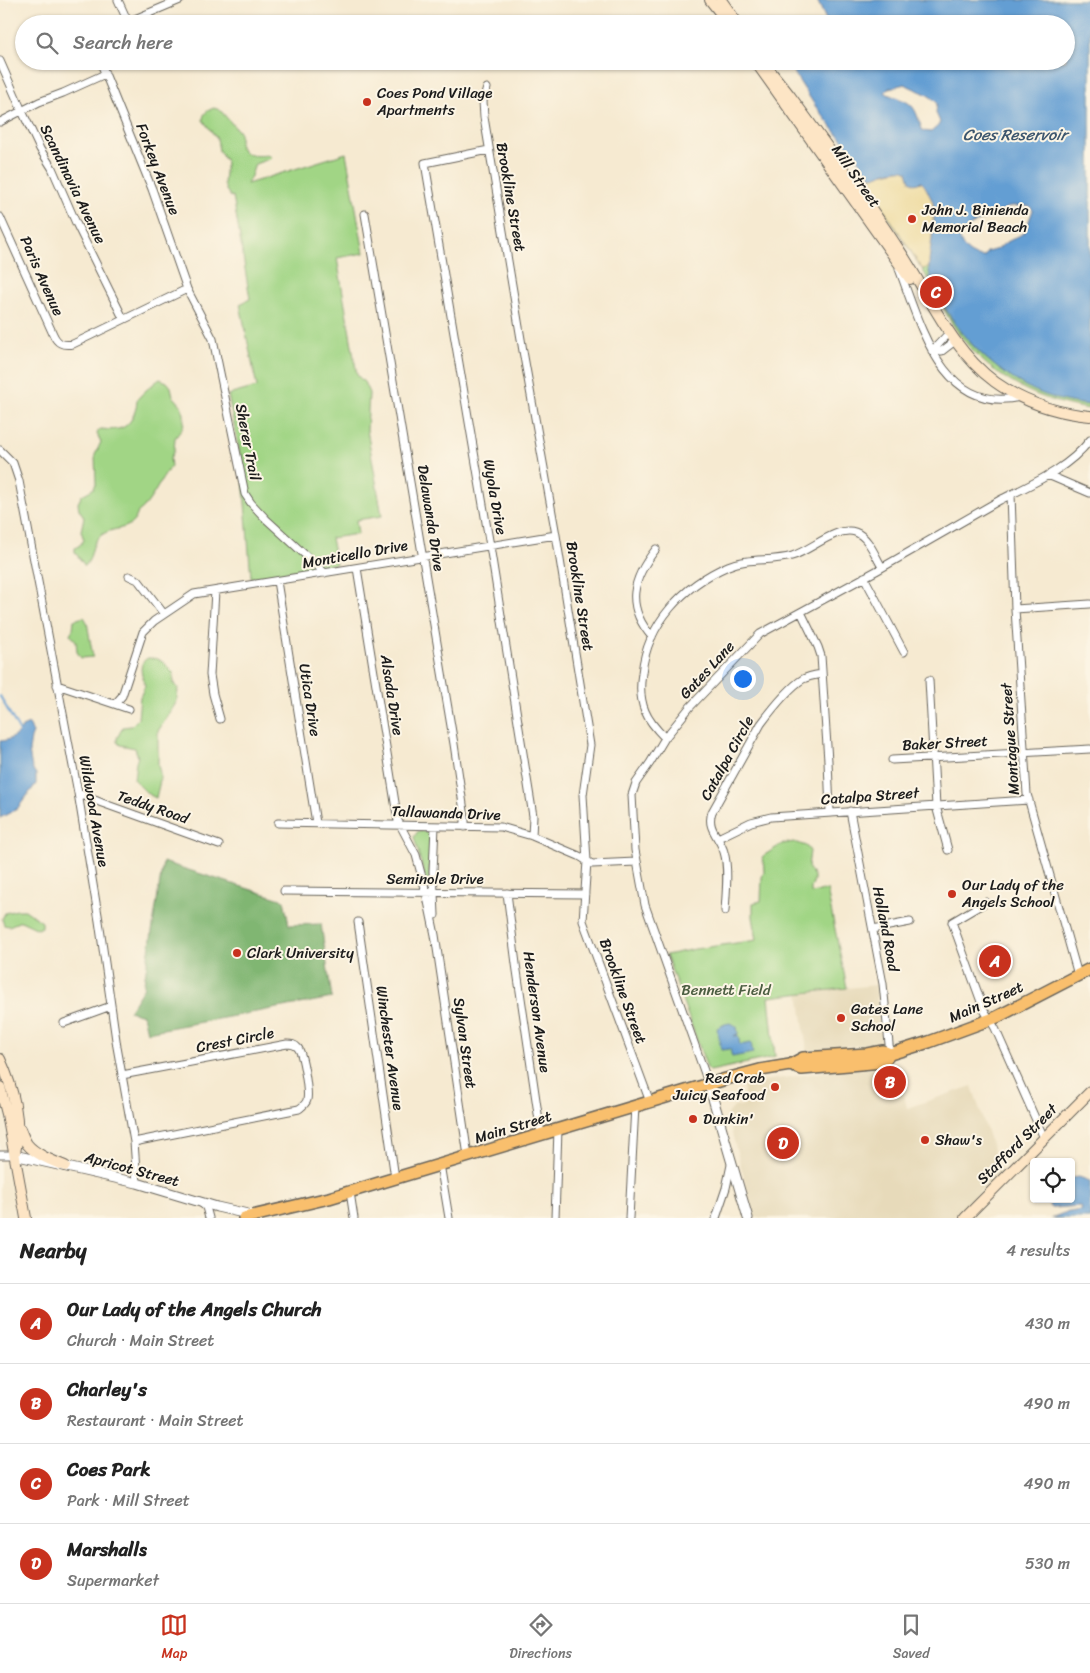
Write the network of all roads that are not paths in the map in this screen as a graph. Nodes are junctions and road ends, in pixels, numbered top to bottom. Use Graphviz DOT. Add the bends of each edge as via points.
graph roads {
  1 [pos="118,0"];
  2 [pos="180,0"];
  3 [pos="710,0"];
  4 [pos="721,0"];
  5 [pos="123,15"];
  6 [pos="145,15"];
  7 [pos="722,15"];
  8 [pos="732,15"];
  9 [pos="0,61"];
  10 [pos="98,70"];
  11 [pos="103,70"];
  12 [pos="761,70"];
  13 [pos="770,70"];
  14 [pos="487,88"];
  15 [pos="22,111"];
  16 [pos="0,122"];
  17 [pos="489,150"];
  18 [pos="365,214"];
  19 [pos="0,217"];
  20 [pos="894,256"];
  21 [pos="187,289"];
  22 [pos="932,307"];
  23 [pos="123,318"];
  24 [pos="952,337"];
  25 [pos="932,351"];
  26 [pos="1020,396"];
  27 [pos="1090,416"];
  28 [pos="1090,440"];
  29 [pos="0,450"];
  30 [pos="1048,475"];
  31 [pos="1090,493"];
  32 [pos="1011,494"];
  33 [pos="556,535"];
  34 [pos="490,546"];
  35 [pos="656,549"];
  36 [pos="423,556"];
  37 [pos="882,567"];
  38 [pos="357,568"];
  39 [pos="325,573"];
  40 [pos="129,576"];
  41 [pos="864,577"];
  42 [pos="277,581"];
  43 [pos="215,591"];
  44 [pos="1090,604"];
  45 [pos="1015,609"];
  46 [pos="800,612"];
  47 [pos="164,614"];
  48 [pos="652,637"];
  49 [pos="904,652"];
  50 [pos="822,674"];
  51 [pos="929,680"];
  52 [pos="57,685"];
  53 [pos="115,704"];
  54 [pos="129,709"];
  55 [pos="220,719"];
  56 [pos="665,738"];
  57 [pos="1090,749"];
  58 [pos="1024,752"];
  59 [pos="933,758"];
  60 [pos="892,760"];
  61 [pos="78,793"];
  62 [pos="1028,800"];
  63 [pos="936,806"];
  64 [pos="850,811"];
  65 [pos="830,812"];
  66 [pos="278,823"];
  67 [pos="316,823"];
  68 [pos="401,826"];
  69 [pos="435,826"];
  70 [pos="465,827"];
  71 [pos="532,836"];
  72 [pos="718,838"];
  73 [pos="219,845"];
  74 [pos="948,850"];
  75 [pos="587,861"];
  76 [pos="636,862"];
  77 [pos="284,891"];
  78 [pos="430,892"];
  79 [pos="507,893"];
  80 [pos="585,894"];
  81 [pos="986,902"];
  82 [pos="725,912"];
  83 [pos="358,922"];
  84 [pos="910,922"];
  85 [pos="873,929"];
  86 [pos="1090,969"];
  87 [pos="1078,975"];
  88 [pos="111,1006"];
  89 [pos="990,1019"];
  90 [pos="64,1023"];
  91 [pos="890,1054"];
  92 [pos="0,1059"];
  93 [pos="122,1075"];
  94 [pos="709,1084"];
  95 [pos="0,1086"];
  96 [pos="1090,1092"];
  97 [pos="650,1102"];
  98 [pos="635,1106"];
  99 [pos="17,1122"];
  100 [pos="558,1129"];
  101 [pos="541,1134"];
  102 [pos="1044,1138"];
  103 [pos="134,1142"];
  104 [pos="0,1155"];
  105 [pos="14,1155"];
  106 [pos="468,1156"];
  107 [pos="440,1164"];
  108 [pos="731,1165"];
  109 [pos="66,1166"];
  110 [pos="395,1178"];
  111 [pos="137,1183"];
  112 [pos="350,1192"];
  113 [pos="200,1202"];
  114 [pos="217,1207"];
  115 [pos="287,1213"];
  116 [pos="250,1217"];
  117 [pos="26,1218"];
  118 [pos="209,1218"];
  119 [pos="220,1218"];
  120 [pos="354,1218"];
  121 [pos="449,1218"];
  122 [pos="555,1218"];
  123 [pos="629,1218"];
  124 [pos="716,1218"];
  125 [pos="748,1218"];
  126 [pos="965,1218"];
  1 -- 5 [label="street"];
  2 -- 6 [label="street"];
  3 -- 7 [label="main road"];
  4 -- 8 [label="main road"];
  9 -- 15 [label="street, Scandinavia Avenue"];
  10 -- 15 [label="street"];
  11 -- 21 [label="street, Forkey Avenue" via="152,189"];
  12 -- 20 [label="main road, Mill Street"];
  13 -- 22 [label="main road, Mill Street" via="897,246"];
  14 -- 17 [label="street, Brookline Street" via="483,101"];
  15 -- 16 [label="street"];
  15 -- 23 [label="street, Scandinavia Avenue"];
  17 -- 33 [label="street, Brookline Street"];
  17 -- 34 [label="street, Wyola Drive" via="425,163"];
  18 -- 36 [label="street, Delawanda Drive"];
  19 -- 23 [label="street, Paris Avenue" via="58,342 73,344"];
  20 -- 22 [label="main road, Mill Street"];
  20 -- 25 [label="street"];
  21 -- 23 [label="street"];
  21 -- 39 [label="street, Sherer Trail" via="216,346 245,494"];
  22 -- 24 [label="main road, Mill Street"];
  24 -- 25 [label="street"];
  24 -- 26 [label="main road, Mill Street" via="981,370"];
  25 -- 26 [label="street" via="953,379 968,391 994,400"];
  26 -- 27 [label="main road, Mill Street" via="1063,412"];
  28 -- 30 [label="street, Gates Lane" via="1082,450"];
  29 -- 52 [label="street, Wildwood Avenue" via="16,472"];
  30 -- 31 [label="street"];
  30 -- 32 [label="street, Gates Lane"];
  32 -- 37 [label="street, Gates Lane"];
  32 -- 45 [label="street, Montague Street"];
  33 -- 34 [label="street, Monticello Drive"];
  33 -- 75 [label="street, Brookline Street" via="590,745 582,795"];
  34 -- 36 [label="street, Monticello Drive"];
  34 -- 71 [label="street, Wyola Drive" via="533,816"];
  35 -- 48 [label="street" via="642,568 635,594 637,614"];
  36 -- 38 [label="street, Monticello Drive"];
  36 -- 70 [label="street, Delawanda Drive"];
  37 -- 41 [label="street, Gates Lane"];
  37 -- 48 [label="street" via="867,542 857,533 847,531 790,556 737,563 689,589 670,608"];
  38 -- 39 [label="street, Monticello Drive"];
  38 -- 68 [label="street, Alsada Drive"];
  39 -- 42 [label="street, Monticello Drive"];
  40 -- 47 [label="street" via="138,580"];
  41 -- 46 [label="street, Gates Lane"];
  41 -- 49 [label="street"];
  42 -- 43 [label="street, Monticello Drive"];
  42 -- 67 [label="street, Utica Drive"];
  43 -- 47 [label="street, Monticello Drive" via="194,594"];
  43 -- 55 [label="street" via="210,675"];
  44 -- 45 [label="street"];
  45 -- 58 [label="street, Montague Street"];
  46 -- 50 [label="street" via="820,653"];
  46 -- 56 [label="street, Gates Lane" via="760,634 690,706"];
  47 -- 53 [label="street, Monticello Drive" via="144,632 122,696"];
  48 -- 56 [label="street" via="642,667 642,698 646,714"];
  50 -- 65 [label="street"];
  50 -- 72 [label="street, Catalpa Circle" via="800,681 761,724 710,817"];
  51 -- 59 [label="street"];
  52 -- 53 [label="street"];
  52 -- 61 [label="street, Wildwood Avenue"];
  53 -- 54 [label="street"];
  56 -- 76 [label="street, Gates Lane" via="632,791"];
  57 -- 58 [label="street, Baker Street"];
  58 -- 59 [label="street, Baker Street"];
  58 -- 62 [label="street, Montague Street"];
  59 -- 60 [label="street, Baker Street"];
  59 -- 63 [label="street"];
  61 -- 73 [label="street, Teddy Road"];
  61 -- 88 [label="street, Wildwood Avenue"];
  62 -- 63 [label="street, Catalpa Street"];
  62 -- 87 [label="street, Montague Street"];
  63 -- 64 [label="street, Catalpa Street"];
  63 -- 74 [label="street"];
  64 -- 65 [label="street, Catalpa Street"];
  64 -- 85 [label="street, Holland Road"];
  65 -- 72 [label="street, Catalpa Street" via="763,818"];
  66 -- 67 [label="street, Tallawanda Drive"];
  67 -- 68 [label="street, Tallawanda Drive"];
  68 -- 69 [label="street, Tallawanda Drive"];
  68 -- 78 [label="street, Sylvan Street"];
  69 -- 70 [label="street, Tallawanda Drive"];
  69 -- 78 [label="street, Sylvan Street"];
  70 -- 71 [label="street, Tallawanda Drive" via="501,827"];
  71 -- 75 [label="street, Tallawanda Drive"];
  72 -- 82 [label="street, Catalpa Circle" via="726,859"];
  75 -- 76 [label="street, Tallawanda Drive" via="592,864"];
  75 -- 80 [label="street, Brookline Street"];
  76 -- 94 [label="street, Gates Lane" via="648,918"];
  77 -- 78 [label="street, Seminole Drive"];
  78 -- 79 [label="street, Seminole Drive"];
  78 -- 106 [label="street, Sylvan Street"];
  79 -- 80 [label="street, Seminole Drive"];
  79 -- 101 [label="street, Henderson Avenue"];
  80 -- 97 [label="street, Brookline Street" via="584,921"];
  81 -- 89 [label="street" via="952,922"];
  83 -- 110 [label="street, Winchester Avenue"];
  84 -- 85 [label="street"];
  85 -- 91 [label="street, Holland Road"];
  86 -- 87 [label="highway, Main Street"];
  87 -- 89 [label="highway, Main Street"];
  88 -- 90 [label="street"];
  88 -- 93 [label="street, Wildwood Avenue"];
  89 -- 91 [label="highway, Main Street"];
  89 -- 102 [label="street"];
  91 -- 94 [label="highway, Main Street" via="883,1062 802,1069 790,1065"];
  92 -- 99 [label="main road" via="10,1082"];
  93 -- 103 [label="street, Wildwood Avenue"];
  93 -- 103 [label="street, Crest Circle" via="287,1044 297,1047 302,1055 308,1097 299,1109"];
  94 -- 97 [label="highway, Main Street"];
  94 -- 108 [label="street"];
  95 -- 105 [label="main road"];
  96 -- 102 [label="main road, Stafford Street"];
  97 -- 98 [label="highway, Main Street"];
  98 -- 100 [label="highway, Main Street"];
  98 -- 123 [label="street"];
  99 -- 105 [label="main road" via="18,1139"];
  99 -- 109 [label="main road" via="30,1146"];
  100 -- 101 [label="highway, Main Street"];
  100 -- 122 [label="street"];
  101 -- 106 [label="highway, Main Street"];
  102 -- 126 [label="main road, Stafford Street"];
  103 -- 111 [label="street, Wildwood Avenue"];
  104 -- 105 [label="street, Apricot Street"];
  105 -- 109 [label="street, Apricot Street"];
  105 -- 117 [label="main road"];
  106 -- 107 [label="highway, Main Street"];
  107 -- 110 [label="highway, Main Street"];
  107 -- 121 [label="street"];
  108 -- 124 [label="street"];
  108 -- 125 [label="street"];
  109 -- 111 [label="street, Apricot Street"];
  110 -- 112 [label="highway, Main Street"];
  111 -- 113 [label="street, Apricot Street"];
  112 -- 115 [label="highway, Main Street"];
  112 -- 120 [label="street"];
  113 -- 114 [label="street, Apricot Street"];
  113 -- 118 [label="street" via="206,1207"];
  114 -- 116 [label="street, Apricot Street"];
  114 -- 119 [label="street"];
  115 -- 116 [label="highway, Main Street"];
}
